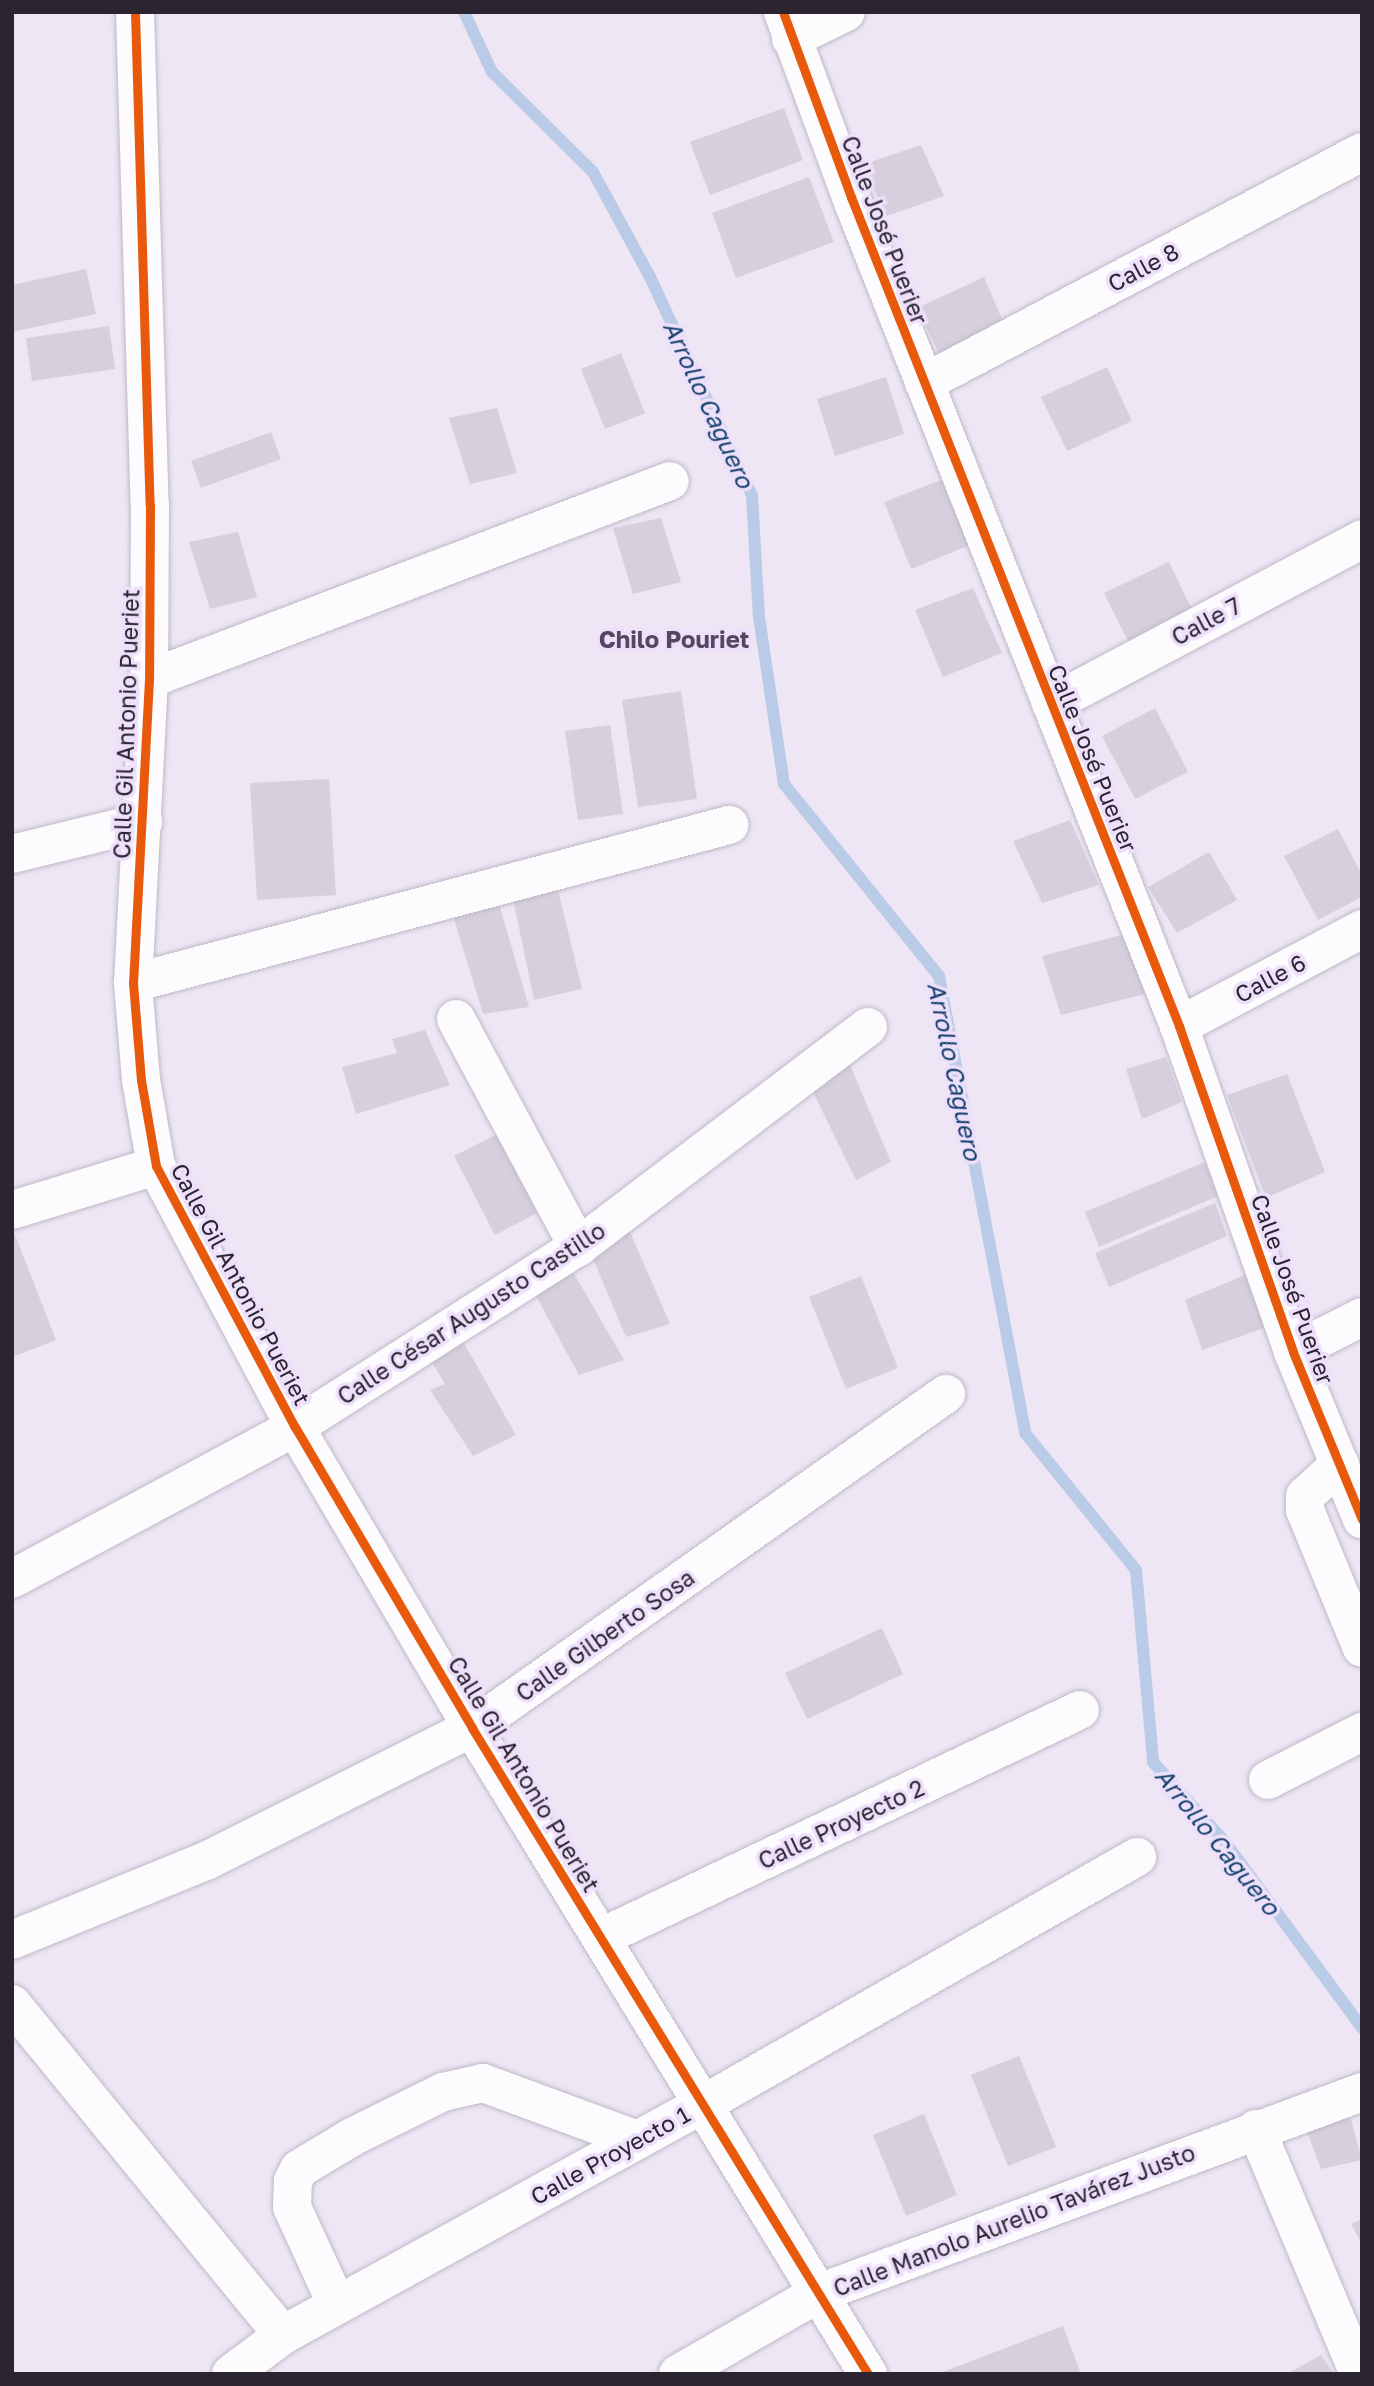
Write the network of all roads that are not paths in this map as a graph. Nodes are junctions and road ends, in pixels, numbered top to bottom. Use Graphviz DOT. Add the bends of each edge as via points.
graph roads {
  1 [pos="135,12"];
  2 [pos="846,12"];
  3 [pos="787,25"];
  4 [pos="1362,152"];
  5 [pos="924,383"];
  6 [pos="670,481"];
  7 [pos="1362,539"];
  8 [pos="149,679"];
  9 [pos="1051,704"];
  10 [pos="143,822"];
  11 [pos="729,825"];
  12 [pos="12,854"];
  13 [pos="1362,929"];
  14 [pos="133,983"];
  15 [pos="456,1020"];
  16 [pos="868,1027"];
  17 [pos="1179,1027"];
  18 [pos="156,1166"];
  19 [pos="12,1210"];
  20 [pos="578,1247"];
  21 [pos="1362,1317"];
  22 [pos="1293,1352"];
  23 [pos="946,1394"];
  24 [pos="295,1427"];
  25 [pos="1340,1464"];
  26 [pos="1362,1519"];
  27 [pos="12,1579"];
  28 [pos="1362,1648"];
  29 [pos="1080,1710"];
  30 [pos="472,1728"];
  31 [pos="1362,1732"];
  32 [pos="1268,1780"];
  33 [pos="1137,1857"];
  34 [pos="602,1937"];
  35 [pos="12,1940"];
  36 [pos="12,2004"];
  37 [pos="1362,2092"];
  38 [pos="702,2105"];
  39 [pos="1256,2129"];
  40 [pos="638,2140"];
  41 [pos="819,2293"];
  42 [pos="337,2305"];
  43 [pos="283,2334"];
  44 [pos="231,2374"];
  45 [pos="678,2374"];
  46 [pos="869,2374"];
  47 [pos="1359,2374"];
  1 -- 8 [label="street, Calle Gil Antonio Pueriet" via="150,505"];
  2 -- 3 [label="street"];
  3 -- 5 [label="street, Calle José Puerier"];
  4 -- 5 [label="street, Calle 8"];
  5 -- 9 [label="street, Calle José Puerier"];
  6 -- 8 [label="street"];
  7 -- 9 [label="street, Calle 7"];
  8 -- 10 [label="street, Calle Gil Antonio Pueriet"];
  9 -- 17 [label="street, Calle José Puerier"];
  10 -- 12 [label="street"];
  10 -- 14 [label="street, Calle Gil Antonio Pueriet"];
  11 -- 14 [label="street"];
  13 -- 17 [label="street, Calle 6"];
  14 -- 18 [label="street, Calle Gil Antonio Pueriet" via="141,1080"];
  15 -- 20 [label="street"];
  16 -- 20 [label="street, Calle César Augusto Castillo"];
  17 -- 22 [label="street, Calle José Puerier"];
  18 -- 19 [label="street"];
  18 -- 24 [label="street, Calle Gil Antonio Pueriet"];
  20 -- 24 [label="street, Calle César Augusto Castillo"];
  21 -- 22 [label="street"];
  22 -- 25 [label="street, Calle José Puerier"];
  23 -- 30 [label="street, Calle Gilberto Sosa"];
  24 -- 27 [label="street, Calle César Augusto Castillo"];
  24 -- 30 [label="street, Calle Gil Antonio Pueriet"];
  25 -- 26 [label="street, Calle José Puerier"];
  25 -- 28 [label="street" via="1305,1496 1305,1510"];
  29 -- 34 [label="street, Calle Proyecto 2"];
  30 -- 34 [label="street, Calle Gil Antonio Pueriet"];
  30 -- 35 [label="street, Calle Gilberto Sosa" via="206,1861"];
  31 -- 32 [label="street"];
  33 -- 38 [label="street, Calle Proyecto 1"];
  34 -- 38 [label="street, Calle Gil Antonio Pueriet"];
  36 -- 43 [label="street"];
  37 -- 39 [label="street, Calle Manolo Aurelio Tavárez Justo"];
  38 -- 40 [label="street, Calle Proyecto 1"];
  38 -- 41 [label="street, Calle Gil Antonio Pueriet"];
  39 -- 41 [label="street, Calle Manolo Aurelio Tavárez Justo"];
  39 -- 47 [label="street"];
  40 -- 42 [label="street, Calle Proyecto 1"];
  40 -- 42 [label="street" via="483,2083 443,2092 352,2137 299,2169 293,2181 292,2207"];
  41 -- 45 [label="street, Calle Manolo Aurelio Tavárez Justo"];
  41 -- 46 [label="street, Calle Gil Antonio Pueriet"];
  42 -- 43 [label="street, Calle Proyecto 1"];
  43 -- 44 [label="street, Calle Proyecto 1"];
}
